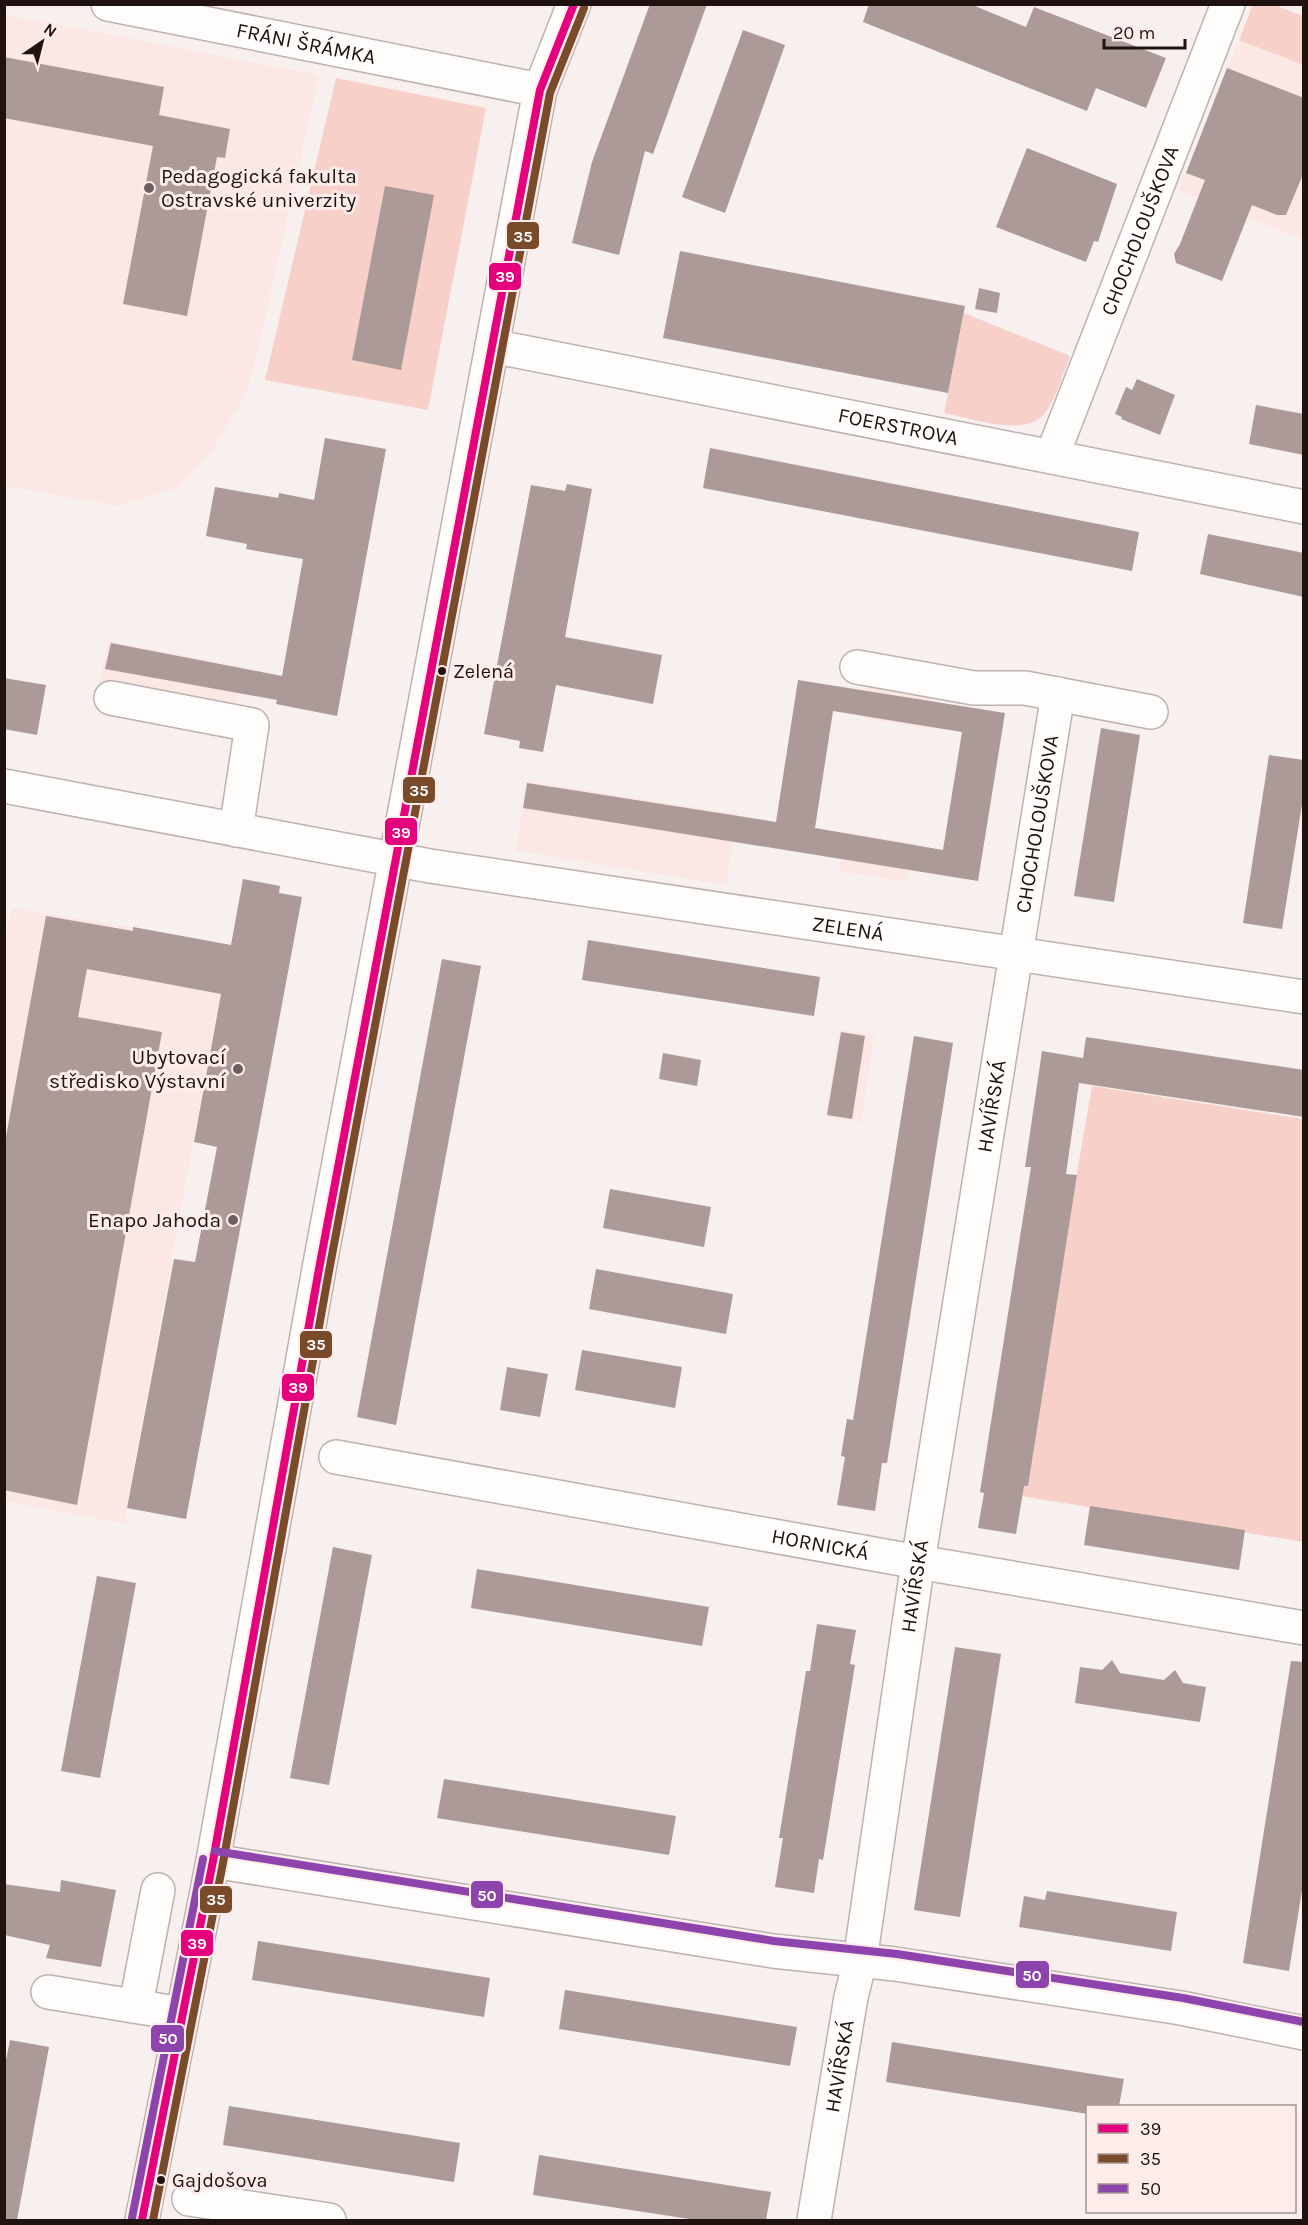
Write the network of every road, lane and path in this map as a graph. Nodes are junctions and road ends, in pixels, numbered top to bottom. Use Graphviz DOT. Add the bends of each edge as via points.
graph roads {
  1 [pos="108,4"];
  2 [pos="574,4"];
  3 [pos="1228,4"];
  4 [pos="540,90"];
  5 [pos="492,346"];
  6 [pos="1052,456"];
  7 [pos="1304,507"];
  8 [pos="857,667"];
  9 [pos="1058,694"];
  10 [pos="111,698"];
  11 [pos="1151,712"];
  12 [pos="4,786"];
  13 [pos="236,830"];
  14 [pos="395,860"];
  15 [pos="1018,953"];
  16 [pos="1304,997"];
  17 [pos="336,1457"];
  18 [pos="918,1562"];
  19 [pos="1304,1628"];
  20 [pos="213,1861"];
  21 [pos="158,1890"];
  22 [pos="860,1960"];
  23 [pos="48,1992"];
  24 [pos="136,2005"];
  25 [pos="182,2014"];
  26 [pos="1304,2033"];
  27 [pos="189,2199"];
  28 [pos="142,2220"];
  29 [pos="329,2220"];
  30 [pos="814,2220"];
  1 -- 4 [label="street, FRÁNI ŠRÁMKA"];
  2 -- 4 [label="street"];
  3 -- 6 [label="street, CHOCHOLOUŠKOVA"];
  4 -- 5 [label="street"];
  5 -- 6 [label="street, FOERSTROVA"];
  5 -- 14 [label="street"];
  6 -- 7 [label="street, FOERSTROVA"];
  8 -- 9 [label="street" via="974,688 1025,688"];
  9 -- 11 [label="street"];
  9 -- 15 [label="street, CHOCHOLOUŠKOVA"];
  10 -- 13 [label="street" via="252,725"];
  12 -- 13 [label="street, ZELENÁ"];
  13 -- 14 [label="street, ZELENÁ"];
  14 -- 15 [label="street, ZELENÁ"];
  14 -- 20 [label="street"];
  15 -- 16 [label="street, ZELENÁ"];
  15 -- 18 [label="street, HAVÍŘSKÁ"];
  17 -- 18 [label="street, HORNICKÁ"];
  18 -- 19 [label="street, HORNICKÁ"];
  18 -- 22 [label="street, HAVÍŘSKÁ"];
  20 -- 22 [label="street" via="773,1951"];
  20 -- 25 [label="street"];
  21 -- 24 [label="street"];
  22 -- 26 [label="street" via="1181,2008"];
  22 -- 30 [label="street, HAVÍŘSKÁ"];
  23 -- 24 [label="street"];
  24 -- 25 [label="street"];
  25 -- 28 [label="street"];
  27 -- 29 [label="street"];
}
